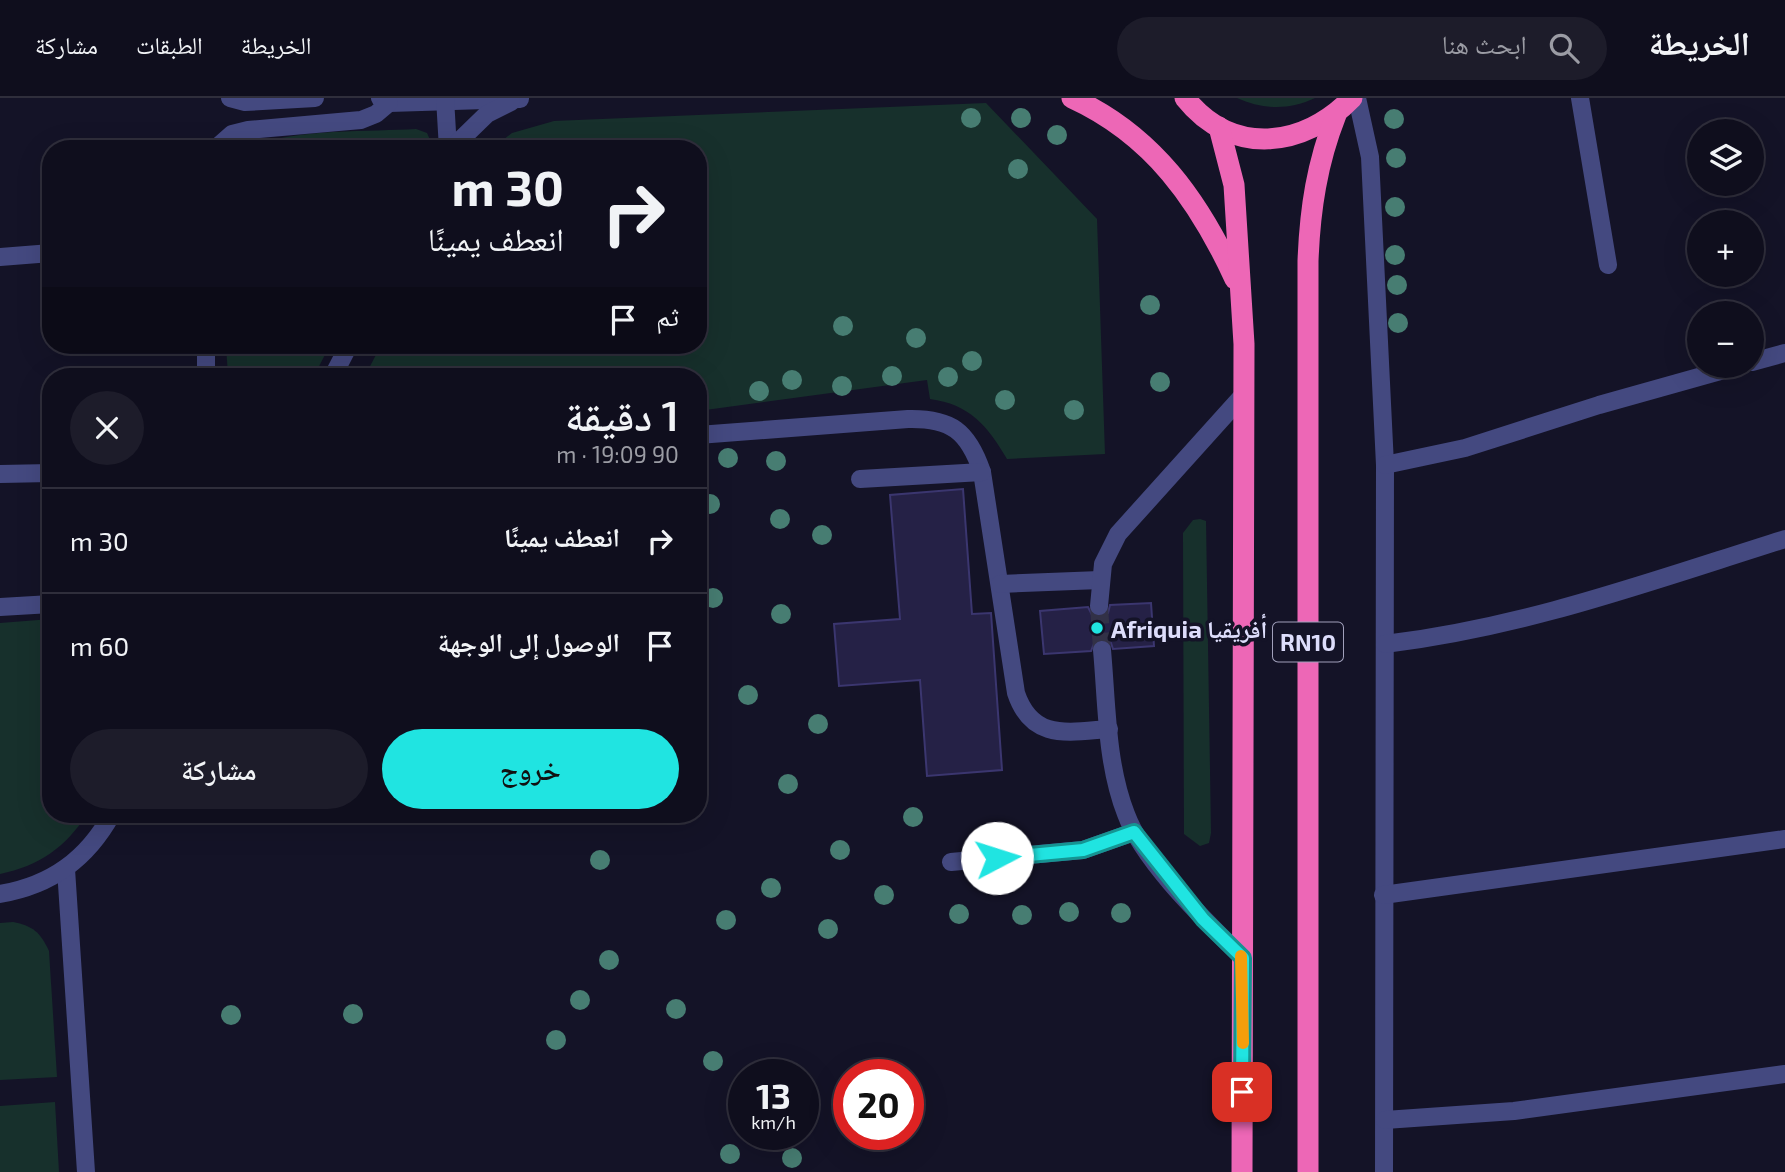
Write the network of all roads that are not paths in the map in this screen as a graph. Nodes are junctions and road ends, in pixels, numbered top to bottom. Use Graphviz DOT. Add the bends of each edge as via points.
graph roads {
  1 [pos="230,98"];
  2 [pos="315,98"];
  3 [pos="521,98"];
  4 [pos="1072,98"];
  5 [pos="1185,98"];
  6 [pos="1355,98"];
  7 [pos="1580,98"];
  8 [pos="445,99"];
  9 [pos="413,100"];
  10 [pos="384,101"];
  11 [pos="1336,115"];
  12 [pos="1219,127"];
  13 [pos="225,140"];
  14 [pos="448,140"];
  15 [pos="459,140"];
  16 [pos="42,254"];
  17 [pos="0,257"];
  18 [pos="1608,265"];
  19 [pos="1241,292"];
  20 [pos="1785,353"];
  21 [pos="1764,359"];
  22 [pos="1695,378"];
  23 [pos="1245,393"];
  24 [pos="707,434"];
  25 [pos="1385,465"];
  26 [pos="982,472"];
  27 [pos="42,473"];
  28 [pos="0,474"];
  29 [pos="860,479"];
  30 [pos="1785,539"];
  31 [pos="1100,580"];
  32 [pos="1000,584"];
  33 [pos="42,605"];
  34 [pos="1099,606"];
  35 [pos="0,607"];
  36 [pos="1385,644"];
  37 [pos="1102,650"];
  38 [pos="1110,729"];
  39 [pos="106,823"];
  40 [pos="1134,832"];
  41 [pos="1785,839"];
  42 [pos="951,862"];
  43 [pos="66,869"];
  44 [pos="0,894"];
  45 [pos="1383,895"];
  46 [pos="1243,958"];
  47 [pos="1785,1074"];
  48 [pos="1385,1120"];
  49 [pos="86,1172"];
  50 [pos="1242,1172"];
  51 [pos="1308,1172"];
  52 [pos="1384,1172"];
  1 -- 2 [label="street" via="245,102"];
  3 -- 8 [label="street"];
  3 -- 15 [label="street" via="487,114"];
  4 -- 19 [label="highway" via="1132,134 1167,167 1209,228"];
  5 -- 12 [label="highway, RN10"];
  6 -- 11 [label="highway, RN10"];
  6 -- 25 [label="street" via="1370,157"];
  7 -- 18 [label="street"];
  8 -- 9 [label="street"];
  8 -- 14 [label="street"];
  9 -- 10 [label="street"];
  10 -- 13 [label="street" via="376,114 360,120 248,130"];
  11 -- 12 [label="highway, RN10" via="1288,138 1252,138"];
  11 -- 51 [label="highway, RN10" via="1319,160 1308,261"];
  12 -- 19 [label="highway, RN10" via="1234,185"];
  16 -- 17 [label="street"];
  19 -- 23 [label="highway, RN10"];
  20 -- 21 [label="street"];
  22 -- 25 [label="street" via="1465,448"];
  23 -- 31 [label="street" via="1118,534"];
  23 -- 46 [label="highway, RN10"];
  24 -- 26 [label="street" via="933,419 957,429 974,447"];
  25 -- 36 [label="street"];
  26 -- 29 [label="street"];
  26 -- 32 [label="street"];
  27 -- 28 [label="street"];
  30 -- 36 [label="street" via="1537,617 1451,636"];
  31 -- 32 [label="street"];
  31 -- 34 [label="street"];
  32 -- 38 [label="street" via="1021,708 1044,729"];
  33 -- 35 [label="street"];
  36 -- 45 [label="street"];
  37 -- 38 [label="street"];
  38 -- 40 [label="street" via="1120,797"];
  39 -- 43 [label="street" via="86,853"];
  40 -- 42 [label="street" via="1083,850"];
  40 -- 46 [label="street" via="1194,908"];
  41 -- 45 [label="street"];
  43 -- 44 [label="street" via="34,886"];
  43 -- 49 [label="street"];
  45 -- 48 [label="street"];
  46 -- 50 [label="highway, RN10"];
  47 -- 48 [label="street" via="1514,1111"];
  48 -- 52 [label="street"];
}
